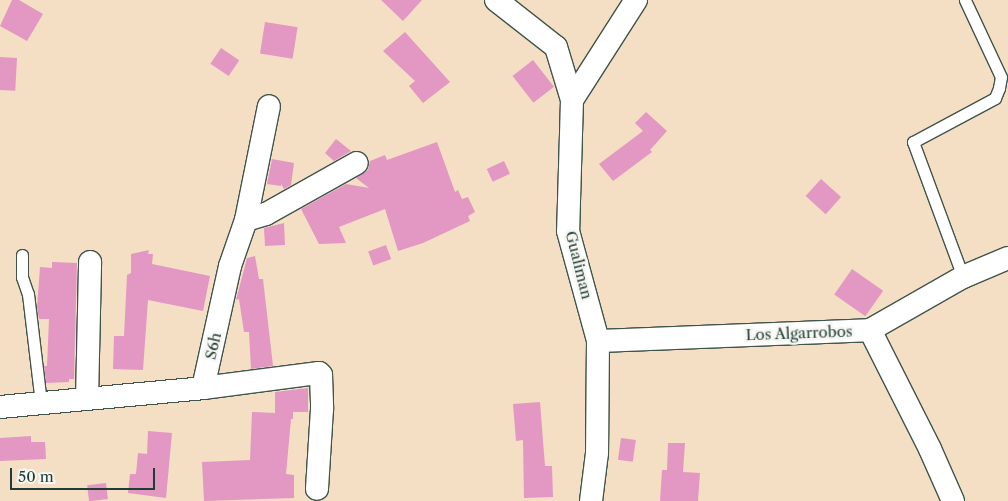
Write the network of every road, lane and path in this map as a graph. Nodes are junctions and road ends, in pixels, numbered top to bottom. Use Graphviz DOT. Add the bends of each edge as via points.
graph roads {
  1 [pos="496,0"];
  2 [pos="636,0"];
  3 [pos="966,0"];
  4 [pos="572,100"];
  5 [pos="270,106"];
  6 [pos="357,163"];
  7 [pos="246,220"];
  8 [pos="22,255"];
  9 [pos="1008,258"];
  10 [pos="90,262"];
  11 [pos="963,277"];
  12 [pos="870,330"];
  13 [pos="598,341"];
  14 [pos="203,388"];
  15 [pos="87,398"];
  16 [pos="41,403"];
  17 [pos="0,407"];
  18 [pos="317,489"];
  19 [pos="590,501"];
  20 [pos="953,501"];
  1 -- 4 [label="street, Gualiman" via="556,47"];
  2 -- 4 [label="street"];
  3 -- 11 [label="lane" via="1001,77 999,88 995,98 913,142"];
  4 -- 13 [label="street, Gualiman" via="568,231"];
  5 -- 7 [label="street, S6h"];
  6 -- 7 [label="street" via="266,214"];
  7 -- 14 [label="street, S6h" via="230,266"];
  8 -- 16 [label="lane" via="22,277 28,294"];
  9 -- 11 [label="street"];
  10 -- 15 [label="street"];
  11 -- 12 [label="street"];
  12 -- 13 [label="street, Los Algarrobos"];
  12 -- 20 [label="street, Los Algarrobos"];
  13 -- 19 [label="street, Gualiman" via="597,454"];
  14 -- 15 [label="street"];
  14 -- 18 [label="street" via="319,373 322,409"];
  15 -- 16 [label="street"];
  16 -- 17 [label="street"];
}
